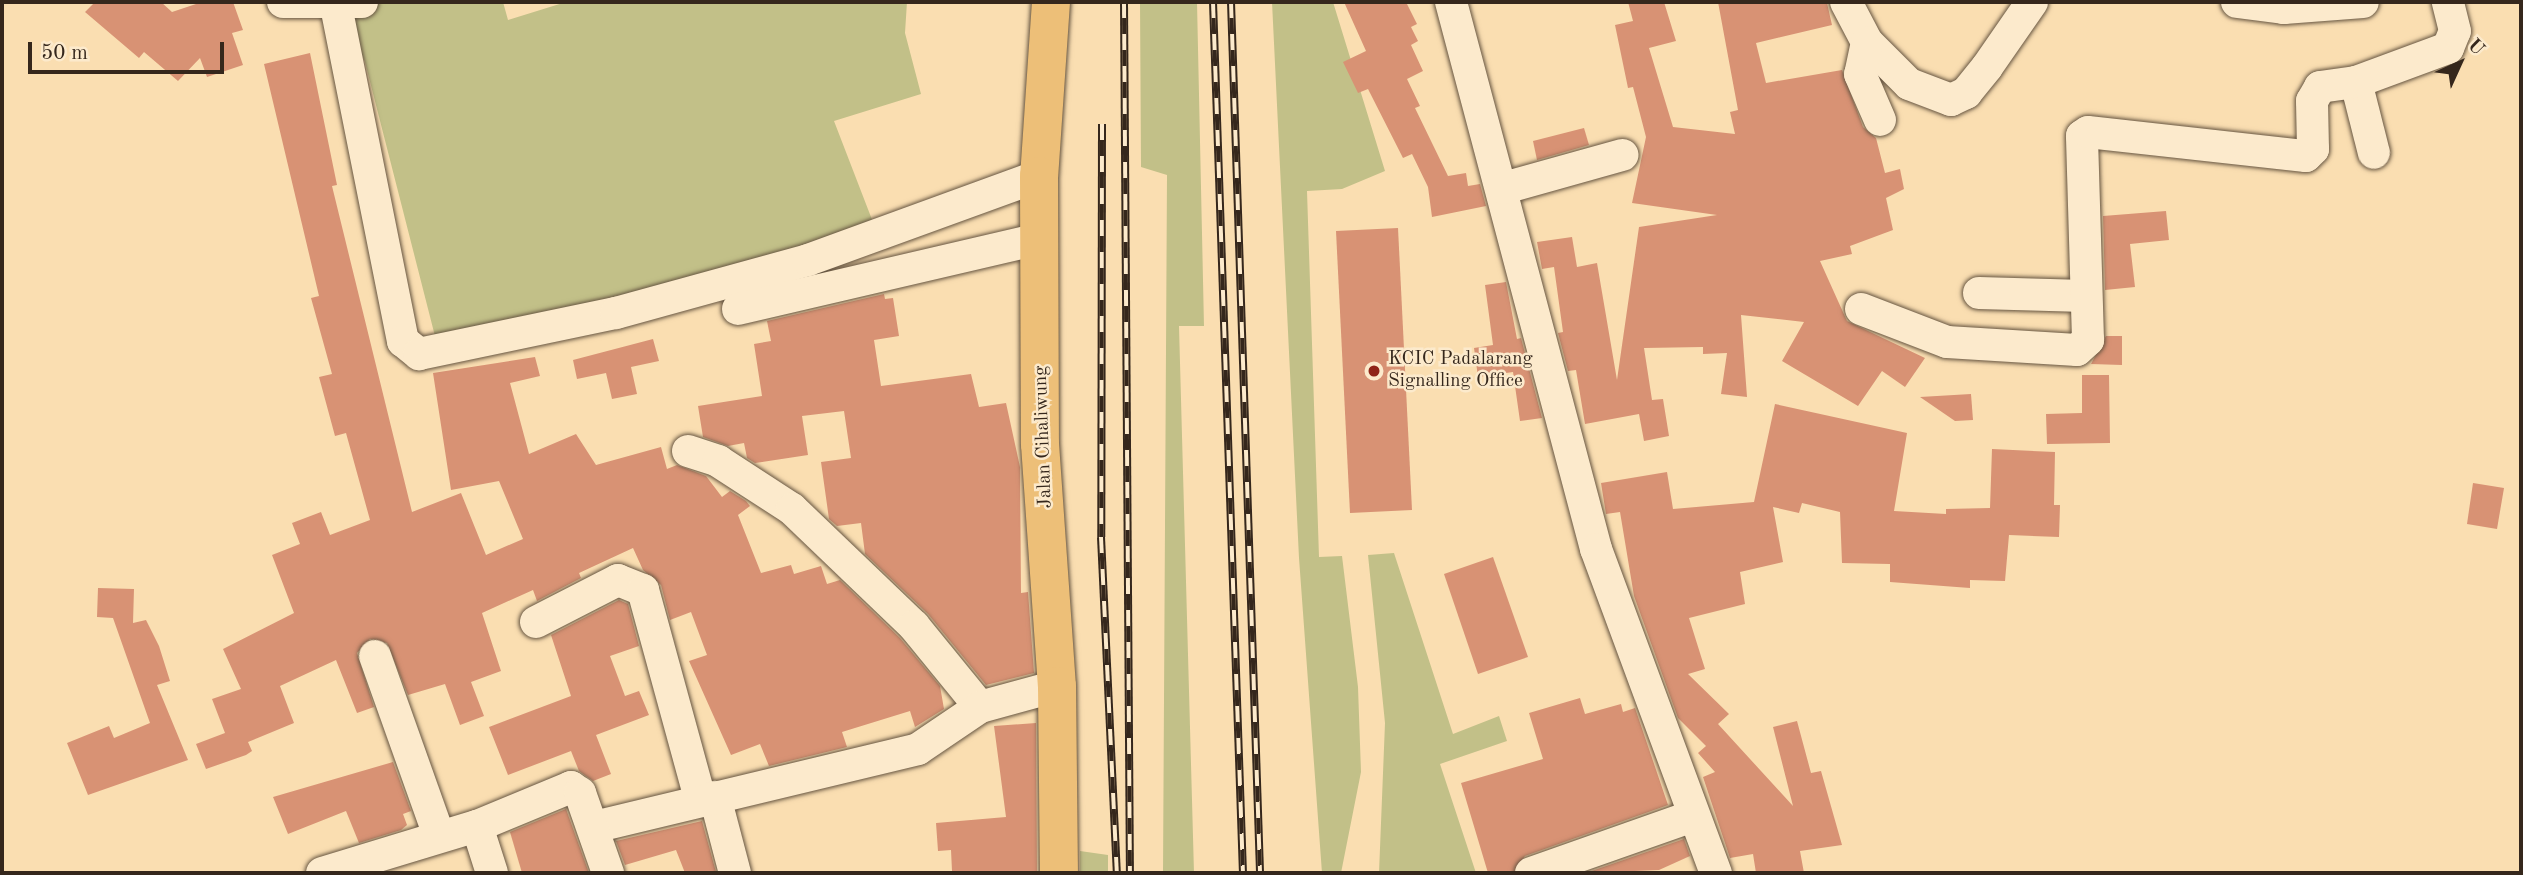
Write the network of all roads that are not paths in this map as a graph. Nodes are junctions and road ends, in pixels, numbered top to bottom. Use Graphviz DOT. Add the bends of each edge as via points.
graph roads {
  1 [pos="283,2"];
  2 [pos="1051,2"];
  3 [pos="1451,2"];
  4 [pos="1846,2"];
  5 [pos="2032,2"];
  6 [pos="2237,2"];
  7 [pos="2363,2"];
  8 [pos="2448,2"];
  9 [pos="349,4"];
  10 [pos="1867,42"];
  11 [pos="2356,82"];
  12 [pos="1880,120"];
  13 [pos="2374,153"];
  14 [pos="1622,155"];
  15 [pos="1040,176"];
  16 [pos="1504,188"];
  17 [pos="1042,238"];
  18 [pos="1979,293"];
  19 [pos="2085,296"];
  20 [pos="738,309"];
  21 [pos="1861,309"];
  22 [pos="688,451"];
  23 [pos="536,622"];
  24 [pos="375,656"];
  25 [pos="1057,686"];
  26 [pos="980,708"];
  27 [pos="708,798"];
  28 [pos="1693,816"];
  29 [pos="477,825"];
  30 [pos="594,827"];
  31 [pos="439,836"];
  32 [pos="322,873"];
  33 [pos="492,873"];
  34 [pos="608,873"];
  35 [pos="735,873"];
  36 [pos="1059,873"];
  37 [pos="1531,873"];
  38 [pos="1716,873"];
  1 -- 9 [label="street"];
  2 -- 15 [label="highway, Jalan Cihaliwung"];
  3 -- 16 [label="street"];
  4 -- 10 [label="street"];
  5 -- 10 [label="street" via="1987,67 1955,100 1909,84"];
  6 -- 7 [label="street" via="2284,8"];
  8 -- 11 [label="street" via="2455,31 2448,48"];
  9 -- 15 [label="street" via="402,341 419,354 616,313 808,260"];
  10 -- 12 [label="street" via="1860,74"];
  11 -- 13 [label="street"];
  11 -- 19 [label="street" via="2320,88 2314,94 2313,149 2306,156 2088,132 2082,136"];
  14 -- 16 [label="street"];
  15 -- 17 [label="highway, Jalan Cihaliwung"];
  16 -- 28 [label="street" via="1596,549"];
  17 -- 20 [label="street"];
  17 -- 25 [label="highway, Jalan Cihaliwung" via="1040,444"];
  18 -- 19 [label="street"];
  19 -- 21 [label="street" via="2088,340 2077,350 1947,342"];
  22 -- 26 [label="street" via="757,484 822,535 914,626"];
  23 -- 27 [label="street" via="618,580 643,590"];
  24 -- 31 [label="street"];
  25 -- 26 [label="street"];
  25 -- 36 [label="highway, Jalan Cihaliwung"];
  26 -- 27 [label="street" via="918,749 786,785"];
  27 -- 30 [label="street"];
  27 -- 35 [label="street"];
  28 -- 37 [label="street"];
  28 -- 38 [label="street"];
  29 -- 30 [label="street" via="571,787 580,793"];
  29 -- 31 [label="street"];
  29 -- 33 [label="street"];
  30 -- 34 [label="street"];
  31 -- 32 [label="street"];
}
